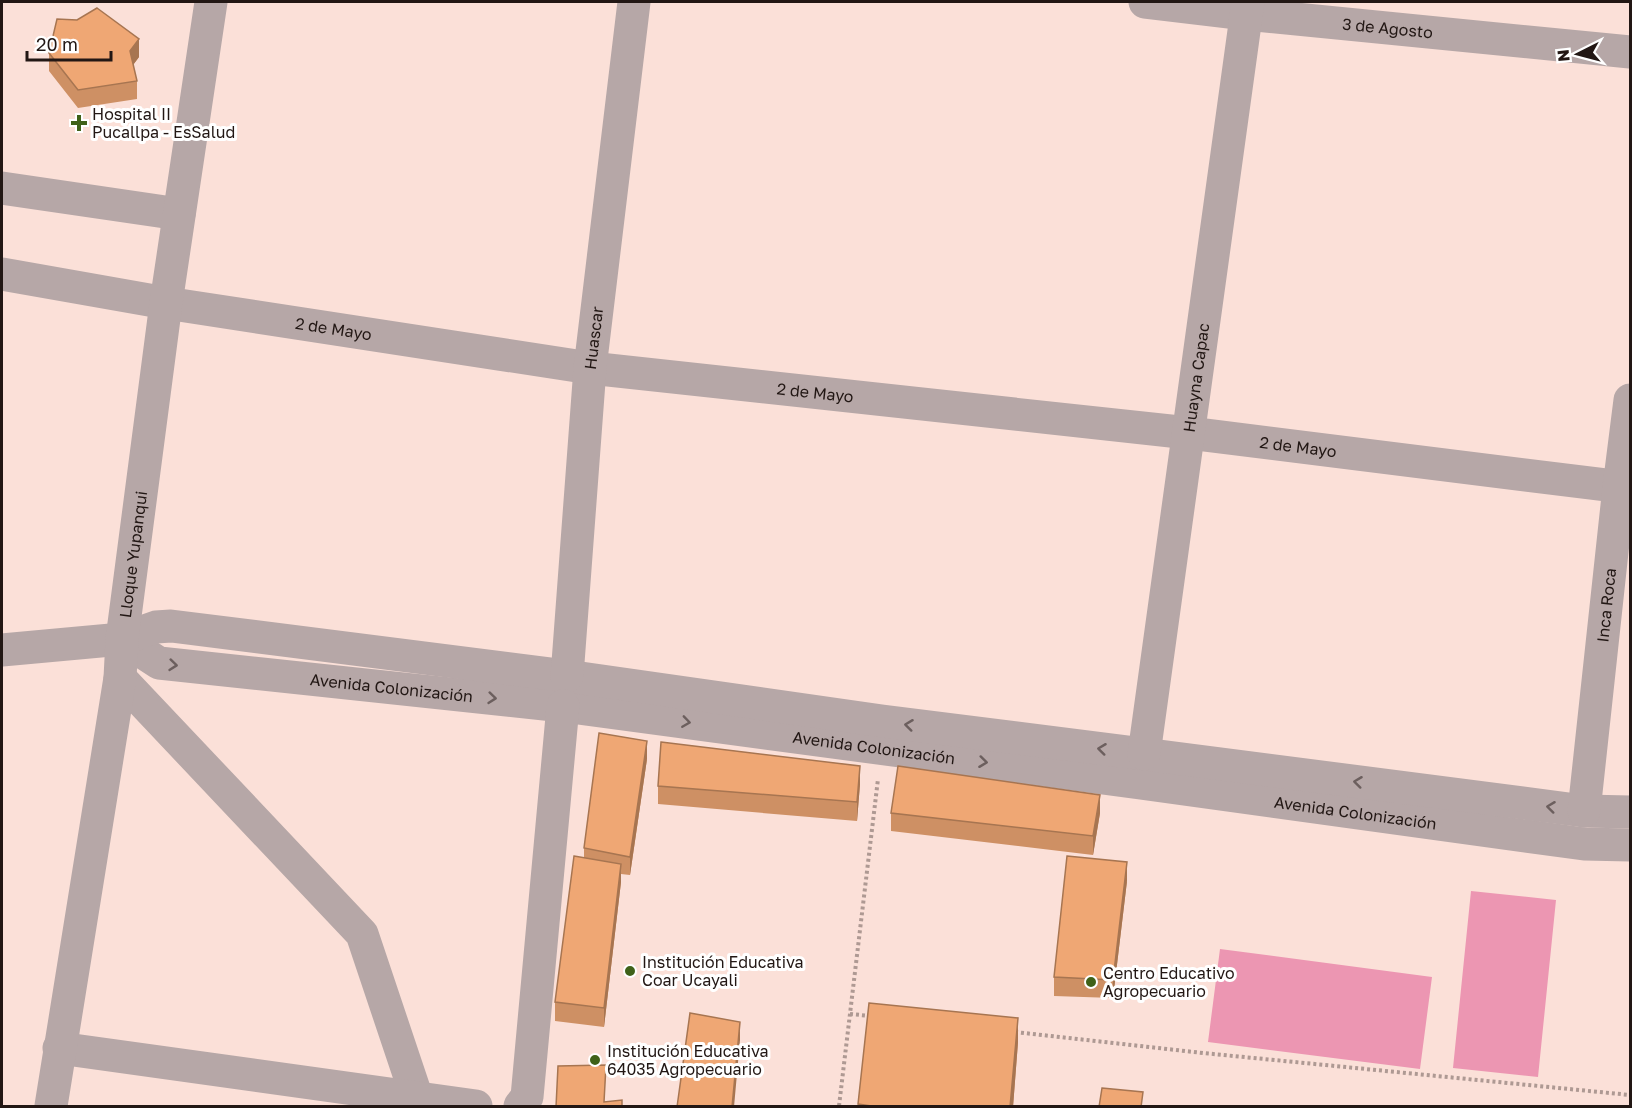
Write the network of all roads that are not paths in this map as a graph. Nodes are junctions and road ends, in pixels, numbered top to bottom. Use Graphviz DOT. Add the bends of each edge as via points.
graph roads {
  1 [pos="211,2"];
  2 [pos="634,2"];
  3 [pos="1145,2"];
  4 [pos="1247,8"];
  5 [pos="1630,51"];
  6 [pos="2,188"];
  7 [pos="179,214"];
  8 [pos="2,274"];
  9 [pos="166,303"];
  10 [pos="590,368"];
  11 [pos="1630,400"];
  12 [pos="1190,433"];
  13 [pos="1625,488"];
  14 [pos="122,639"];
  15 [pos="2,650"];
  16 [pos="120,678"];
  17 [pos="565,691"];
  18 [pos="1144,754"];
  19 [pos="1584,811"];
  20 [pos="1630,812"];
  21 [pos="1630,845"];
  22 [pos="59,1048"];
  23 [pos="418,1102"];
  24 [pos="51,1107"];
  25 [pos="476,1107"];
  26 [pos="520,1107"];
  1 -- 7 [label="street, Lloque Yupanqui"];
  2 -- 10 [label="street, Huascar"];
  3 -- 4 [label="street, 3 de Agosto"];
  4 -- 5 [label="street, 3 de Agosto"];
  4 -- 12 [label="street, Huayna Capac"];
  6 -- 7 [label="street"];
  7 -- 9 [label="street, Lloque Yupanqui"];
  8 -- 9 [label="street, 2 de Mayo"];
  9 -- 10 [label="street, 2 de Mayo"];
  9 -- 14 [label="street, Lloque Yupanqui"];
  10 -- 12 [label="street, 2 de Mayo"];
  10 -- 17 [label="street, Huascar"];
  11 -- 13 [label="street, Inca Roca"];
  12 -- 13 [label="street, 2 de Mayo"];
  12 -- 18 [label="street, Huayna Capac"];
  13 -- 19 [label="street, Inca Roca"];
  14 -- 15 [label="street"];
  14 -- 16 [label="street, Lloque Yupanqui"];
  14 -- 17 [label="street, Avenida Colonización" via="159,663"];
  16 -- 22 [label="street, Lloque Yupanqui"];
  16 -- 23 [label="street" via="362,934"];
  18 -- 17 [label="street, Avenida Colonización, one-way" via="882,721"];
  17 -- 21 [label="street, Avenida Colonización, one-way" via="878,748 1572,843"];
  17 -- 26 [label="street, Huascar" via="527,1097"];
  19 -- 18 [label="street, Avenida Colonización, one-way"];
  19 -- 20 [label="street, Avenida Colonización"];
  22 -- 23 [label="street"];
  22 -- 24 [label="street, Lloque Yupanqui"];
  23 -- 25 [label="street"];
}
